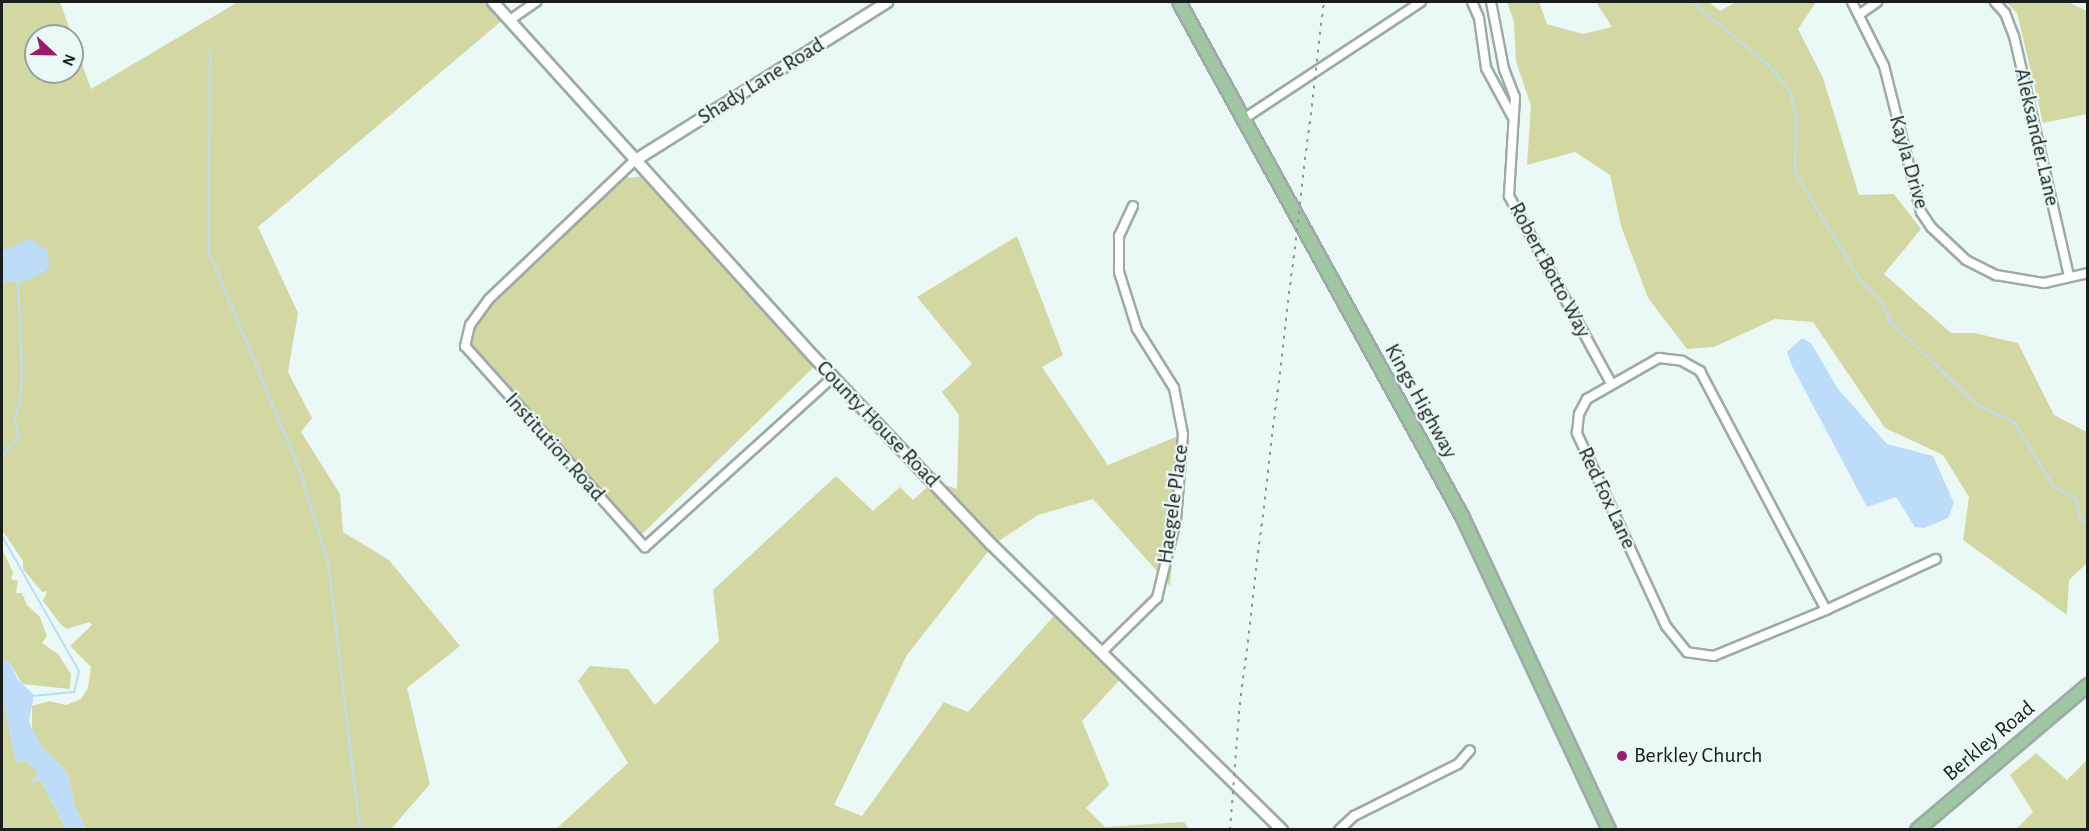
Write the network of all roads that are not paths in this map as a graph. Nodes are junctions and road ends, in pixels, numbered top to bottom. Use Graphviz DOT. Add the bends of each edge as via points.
graph roads {
  1 [pos="493,2"];
  2 [pos="536,2"];
  3 [pos="887,2"];
  4 [pos="1179,2"];
  5 [pos="1420,2"];
  6 [pos="1472,2"];
  7 [pos="1491,2"];
  8 [pos="1852,2"];
  9 [pos="1877,2"];
  10 [pos="1995,2"];
  11 [pos="1860,14"];
  12 [pos="510,20"];
  13 [pos="1512,116"];
  14 [pos="1242,120"];
  15 [pos="634,161"];
  16 [pos="1133,206"];
  17 [pos="2088,273"];
  18 [pos="2069,277"];
  19 [pos="833,377"];
  20 [pos="1611,383"];
  21 [pos="1935,558"];
  22 [pos="1826,610"];
  23 [pos="1102,651"];
  24 [pos="2088,685"];
  25 [pos="1470,750"];
  26 [pos="1282,830"];
  27 [pos="1339,830"];
  28 [pos="1609,830"];
  29 [pos="1917,830"];
  1 -- 12 [label="street, County House Road"];
  2 -- 12 [label="street"];
  3 -- 15 [label="street, Shady Lane Road"];
  4 -- 14 [label="main road, Kings Highway"];
  5 -- 14 [label="street"];
  6 -- 13 [label="street" via="1479,18 1486,68"];
  7 -- 13 [label="street, Robert Botto Way" via="1504,69 1515,96"];
  8 -- 11 [label="street, Kayla Drive"];
  9 -- 11 [label="street"];
  10 -- 18 [label="street, Aleksander Lane" via="2005,13 2014,36"];
  11 -- 18 [label="street, Kayla Drive" via="1884,66 1921,212 1931,227 1966,260 1996,275 2044,283"];
  12 -- 15 [label="street, County House Road"];
  13 -- 20 [label="street, Robert Botto Way" via="1509,196"];
  14 -- 28 [label="main road, Kings Highway" via="1462,516"];
  15 -- 19 [label="street, County House Road"];
  15 -- 19 [label="street, Institution Road" via="489,299 470,325 465,346 645,547"];
  16 -- 23 [label="street, Haegele Place" via="1119,236 1119,272 1137,329 1174,388 1183,434 1176,520 1158,598"];
  17 -- 18 [label="street, Kayla Drive"];
  19 -- 23 [label="street, County House Road" via="991,544"];
  20 -- 22 [label="street, Red Fox Lane" via="1659,358 1682,360 1700,371"];
  20 -- 22 [label="street, Red Fox Lane" via="1587,399 1579,414 1577,433 1679,647 1714,656"];
  21 -- 22 [label="street, Red Fox Lane"];
  23 -- 26 [label="street, County House Road"];
  24 -- 29 [label="main road, Berkley Road"];
  25 -- 27 [label="street" via="1458,764 1354,816"];
}
